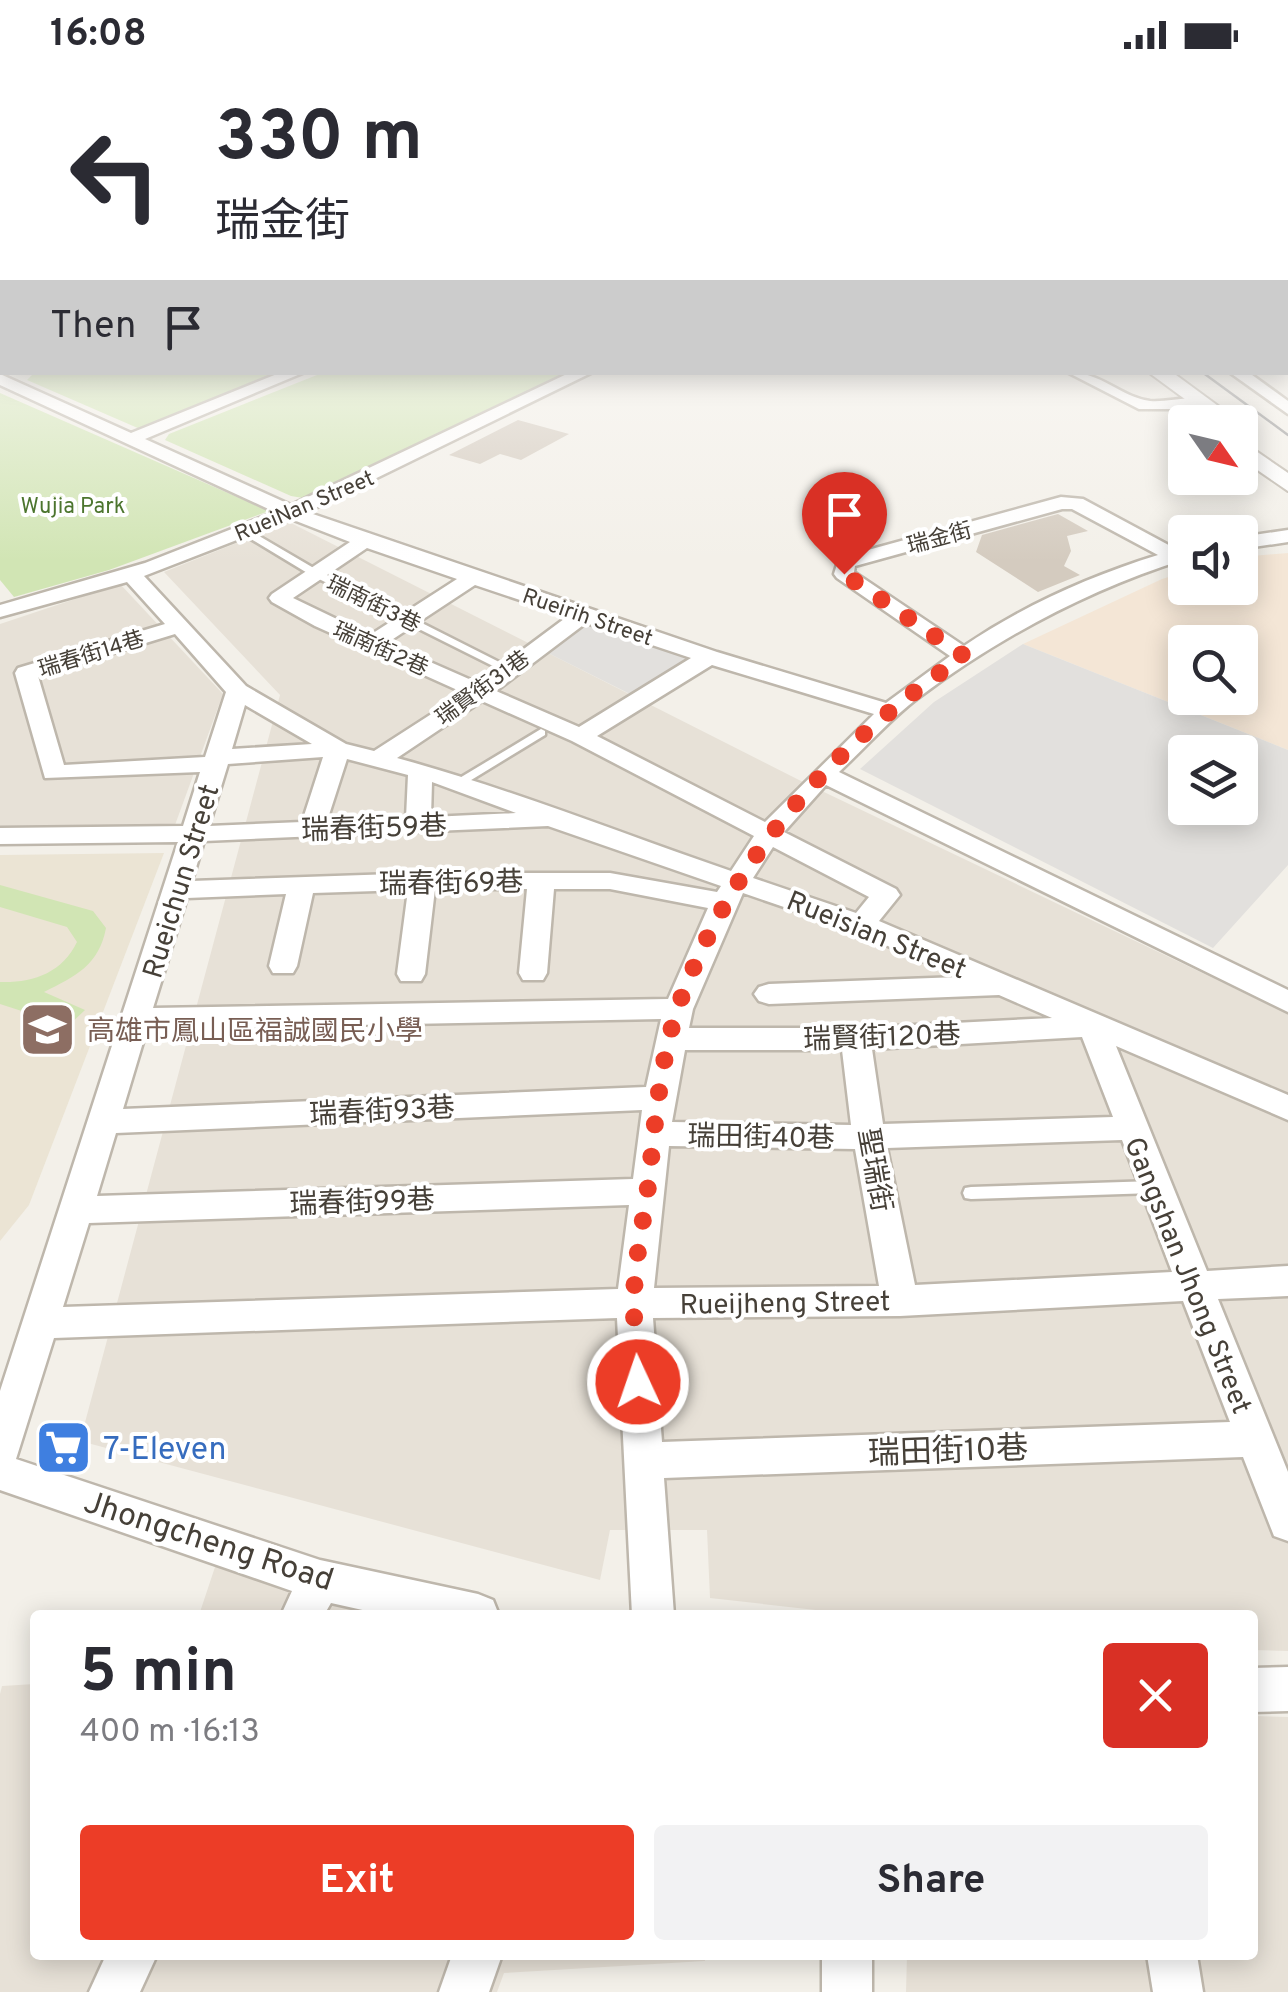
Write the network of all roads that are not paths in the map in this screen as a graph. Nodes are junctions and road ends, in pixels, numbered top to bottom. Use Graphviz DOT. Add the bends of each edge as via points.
graph roads {
  1 [pos="10,383"];
  2 [pos="270,383"];
  3 [pos="562,383"];
  4 [pos="1096,383"];
  5 [pos="1154,383"];
  6 [pos="1168,383"];
  7 [pos="1251,383"];
  8 [pos="1184,405"];
  9 [pos="1188,405"];
  10 [pos="1288,409"];
  11 [pos="1168,410"];
  12 [pos="130,439"];
  13 [pos="1258,448"];
  14 [pos="1277,467"];
  15 [pos="1288,484"];
  16 [pos="290,512"];
  17 [pos="244,531"];
  18 [pos="1288,536"];
  19 [pos="1258,540"];
  20 [pos="364,541"];
  21 [pos="1168,548"];
  22 [pos="1168,558"];
  23 [pos="313,572"];
  24 [pos="130,573"];
  25 [pos="473,577"];
  26 [pos="4,604"];
  27 [pos="584,614"];
  28 [pos="409,620"];
  29 [pos="180,626"];
  30 [pos="372,643"];
  31 [pos="964,656"];
  32 [pos="709,657"];
  33 [pos="507,669"];
  34 [pos="238,691"];
  35 [pos="479,693"];
  36 [pos="889,711"];
  37 [pos="541,733"];
  38 [pos="580,736"];
  39 [pos="338,748"];
  40 [pos="379,759"];
  41 [pos="217,761"];
  42 [pos="420,769"];
  43 [pos="824,774"];
  44 [pos="459,782"];
  45 [pos="555,820"];
  46 [pos="418,825"];
  47 [pos="312,829"];
  48 [pos="194,834"];
  49 [pos="768,834"];
  50 [pos="0,836"];
  51 [pos="609,837"];
  52 [pos="423,881"];
  53 [pos="541,881"];
  54 [pos="610,881"];
  55 [pos="301,886"];
  56 [pos="177,890"];
  57 [pos="732,892"];
  58 [pos="860,924"];
  59 [pos="284,966"];
  60 [pos="533,973"];
  61 [pos="411,974"];
  62 [pos="1004,986"];
  63 [pos="768,994"];
  64 [pos="1288,1002"];
  65 [pos="138,1019"];
  66 [pos="674,1024"];
  67 [pos="1092,1026"];
  68 [pos="856,1039"];
  69 [pos="659,1098"];
  70 [pos="1288,1108"];
  71 [pos="105,1122"];
  72 [pos="1130,1128"];
  73 [pos="654,1134"];
  74 [pos="869,1137"];
  75 [pos="1154,1186"];
  76 [pos="647,1191"];
  77 [pos="971,1193"];
  78 [pos="77,1210"];
  79 [pos="1288,1281"];
  80 [pos="1194,1283"];
  81 [pos="900,1301"];
  82 [pos="634,1304"];
  83 [pos="41,1323"];
  84 [pos="1254,1439"];
  85 [pos="0,1451"];
  86 [pos="642,1461"];
  87 [pos="0,1472"];
  88 [pos="1288,1522"];
  89 [pos="311,1597"];
  90 [pos="432,1610"];
  91 [pos="652,1610"];
  92 [pos="1288,1688"];
  93 [pos="1258,1690"];
  94 [pos="130,1960"];
  95 [pos="474,1960"];
  96 [pos="847,1960"];
  97 [pos="1173,1960"];
  98 [pos="114,1992"];
  99 [pos="464,1992"];
  100 [pos="846,1992"];
  101 [pos="1178,1992"];
  1 -- 12 [label="street, Rueirih Street"];
  2 -- 12 [label="street"];
  3 -- 16 [label="street, RueiNan Street"];
  4 -- 11 [label="street"];
  5 -- 8 [label="street"];
  6 -- 9 [label="street"];
  7 -- 10 [label="street"];
  12 -- 16 [label="street, Rueirih Street"];
  13 -- 14 [label="street"];
  14 -- 15 [label="street"];
  16 -- 17 [label="street, RueiNan Street"];
  16 -- 20 [label="street, Rueirih Street"];
  17 -- 23 [label="lane, 瑞南街3巷"];
  17 -- 24 [label="street, RueiNan Street"];
  18 -- 19 [label="street"];
  20 -- 23 [label="street, 瑞南街2巷"];
  20 -- 25 [label="street, Rueirih Street"];
  21 -- 31 [label="street, 瑞金街" via="1061,503 846,562 844,574"];
  22 -- 31 [label="street" via="1114,576"];
  23 -- 28 [label="lane, 瑞南街3巷"];
  23 -- 30 [label="street, 瑞南街2巷" via="279,598"];
  24 -- 26 [label="street, RueiNan Street"];
  24 -- 29 [label="street"];
  25 -- 27 [label="street, Rueirih Street"];
  25 -- 28 [label="street"];
  27 -- 32 [label="street, Rueirih Street"];
  27 -- 33 [label="street, 瑞賢街31巷"];
  28 -- 30 [label="street"];
  28 -- 33 [label="lane, 瑞南街3巷"];
  29 -- 34 [label="street"];
  29 -- 41 [label="street, 瑞春街14巷" via="26,673 54,773"];
  30 -- 35 [label="street, 瑞南街2巷"];
  31 -- 36 [label="street"];
  32 -- 36 [label="street, Rueirih Street"];
  32 -- 38 [label="street"];
  33 -- 35 [label="street, 瑞賢街31巷"];
  34 -- 39 [label="street, Rueisian Street"];
  34 -- 41 [label="street, Rueichun Street"];
  35 -- 38 [label="street, 瑞南街2巷"];
  35 -- 40 [label="street, 瑞賢街31巷"];
  36 -- 43 [label="street"];
  37 -- 44 [label="lane"];
  38 -- 49 [label="street, 瑞南街2巷"];
  39 -- 40 [label="street, Rueisian Street"];
  39 -- 41 [label="street"];
  39 -- 47 [label="street"];
  40 -- 42 [label="street, Rueisian Street"];
  41 -- 48 [label="street, Rueichun Street"];
  42 -- 44 [label="street, Rueisian Street"];
  42 -- 46 [label="street"];
  43 -- 49 [label="street"];
  43 -- 64 [label="street"];
  44 -- 45 [label="street, Rueisian Street"];
  45 -- 46 [label="street, 瑞春街59巷"];
  45 -- 51 [label="street, Rueisian Street"];
  46 -- 47 [label="street, 瑞春街59巷"];
  47 -- 48 [label="street, 瑞春街59巷"];
  48 -- 50 [label="street, 瑞春街59巷"];
  48 -- 56 [label="street, Rueichun Street"];
  49 -- 57 [label="street"];
  49 -- 58 [label="street, 瑞南街2巷" via="886,895"];
  51 -- 54 [label="street"];
  51 -- 57 [label="street, Rueisian Street"];
  52 -- 53 [label="street, 瑞春街69巷"];
  52 -- 55 [label="street, 瑞春街69巷"];
  52 -- 61 [label="street"];
  53 -- 54 [label="street, 瑞春街69巷"];
  53 -- 60 [label="street"];
  54 -- 57 [label="street, 瑞春街69巷"];
  55 -- 56 [label="street, 瑞春街69巷"];
  55 -- 59 [label="street"];
  56 -- 65 [label="street, Rueichun Street"];
  57 -- 58 [label="street, Rueisian Street"];
  57 -- 66 [label="street"];
  58 -- 62 [label="street, Rueisian Street"];
  62 -- 63 [label="street"];
  62 -- 67 [label="street, Rueisian Street"];
  65 -- 66 [label="street, 瑞賢街120巷"];
  65 -- 71 [label="street, Rueichun Street"];
  66 -- 68 [label="street, 瑞賢街120巷"];
  66 -- 69 [label="street"];
  67 -- 68 [label="street, 瑞賢街120巷"];
  67 -- 70 [label="street, Rueisian Street"];
  67 -- 72 [label="street, Gangshan Jhong Street"];
  68 -- 74 [label="street, 聖瑞街"];
  69 -- 71 [label="street, 瑞春街93巷"];
  69 -- 73 [label="street"];
  71 -- 78 [label="street, Rueichun Street"];
  72 -- 74 [label="street, 瑞田街40巷"];
  72 -- 75 [label="street, Gangshan Jhong Street"];
  73 -- 74 [label="street, 瑞田街40巷"];
  73 -- 76 [label="street"];
  74 -- 81 [label="street, 聖瑞街"];
  75 -- 77 [label="lane"];
  75 -- 80 [label="street, Gangshan Jhong Street"];
  76 -- 78 [label="street, 瑞春街99巷"];
  76 -- 82 [label="street"];
  78 -- 83 [label="street, Rueichun Street"];
  79 -- 80 [label="street, Rueijheng Street"];
  80 -- 81 [label="street, Rueijheng Street"];
  80 -- 84 [label="street, Gangshan Jhong Street"];
  81 -- 82 [label="street, Rueijheng Street"];
  82 -- 83 [label="street, Rueijheng Street"];
  82 -- 86 [label="street"];
  83 -- 85 [label="street, Rueichun Street"];
  84 -- 86 [label="street, 瑞田街10巷"];
  84 -- 88 [label="street, Gangshan Jhong Street"];
  86 -- 91 [label="street"];
  87 -- 89 [label="street, Jhongcheng Road"];
  89 -- 90 [label="street, Jhongcheng Road"];
  92 -- 93 [label="street"];
  94 -- 98 [label="street"];
  95 -- 99 [label="street"];
  96 -- 100 [label="street"];
  97 -- 101 [label="street"];
}
